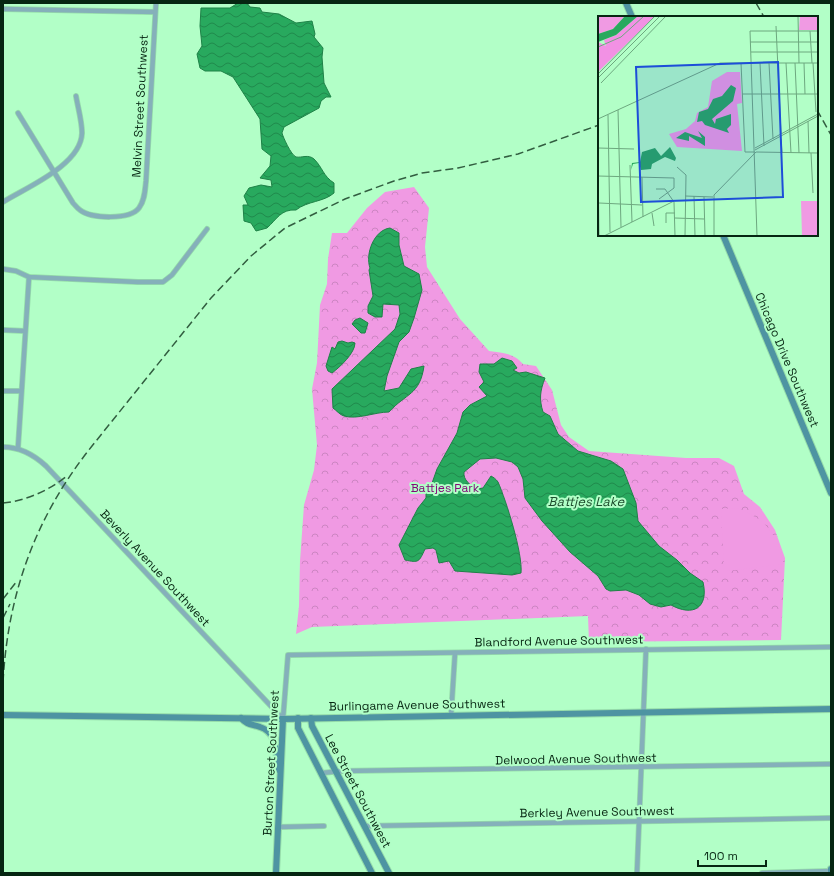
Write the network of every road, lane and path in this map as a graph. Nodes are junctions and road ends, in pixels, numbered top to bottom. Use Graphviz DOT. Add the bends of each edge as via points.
graph roads {
  1 [pos="156,3"];
  2 [pos="626,3"];
  3 [pos="3,10"];
  4 [pos="155,12"];
  5 [pos="632,16"];
  6 [pos="76,96"];
  7 [pos="18,113"];
  8 [pos="54,171"];
  9 [pos="3,202"];
  10 [pos="207,229"];
  11 [pos="723,236"];
  12 [pos="3,269"];
  13 [pos="29,277"];
  14 [pos="3,330"];
  15 [pos="25,331"];
  16 [pos="3,390"];
  17 [pos="21,391"];
  18 [pos="3,447"];
  19 [pos="18,448"];
  20 [pos="831,493"];
  21 [pos="831,647"];
  22 [pos="646,649"];
  23 [pos="455,653"];
  24 [pos="288,655"];
  25 [pos="831,709"];
  26 [pos="643,712"];
  27 [pos="3,715"];
  28 [pos="451,716"];
  29 [pos="241,718"];
  30 [pos="283,718"];
  31 [pos="298,718"];
  32 [pos="311,718"];
  33 [pos="298,728"];
  34 [pos="831,764"];
  35 [pos="641,768"];
  36 [pos="336,772"];
  37 [pos="322,773"];
  38 [pos="281,776"];
  39 [pos="831,818"];
  40 [pos="639,821"];
  41 [pos="324,826"];
  42 [pos="364,826"];
  43 [pos="278,827"];
  44 [pos="831,871"];
  45 [pos="276,873"];
  46 [pos="372,873"];
  47 [pos="388,873"];
  48 [pos="637,873"];
  49 [pos="762,873"];
  1 -- 4 [label="street, Melvin Street Southwest"];
  2 -- 5 [label="street"];
  3 -- 4 [label="street"];
  4 -- 8 [label="street, Melvin Street Southwest" via="146,181 144,199 139,208 125,216 80,211"];
  6 -- 8 [label="street" via="82,133 80,143 70,159"];
  7 -- 8 [label="street"];
  8 -- 9 [label="street"];
  10 -- 13 [label="street" via="167,279 158,282"];
  11 -- 20 [label="street, Chicago Drive Southwest"];
  12 -- 13 [label="street"];
  13 -- 15 [label="street"];
  14 -- 15 [label="street"];
  15 -- 17 [label="street"];
  16 -- 17 [label="street"];
  17 -- 19 [label="street"];
  18 -- 19 [label="street, Beverly Avenue Southwest"];
  19 -- 30 [label="street, Beverly Avenue Southwest" via="38,458 46,466"];
  21 -- 22 [label="street, Blandford Avenue Southwest"];
  22 -- 23 [label="street, Blandford Avenue Southwest"];
  22 -- 26 [label="street"];
  23 -- 24 [label="street, Blandford Avenue Southwest"];
  23 -- 28 [label="street"];
  24 -- 30 [label="street, Burton Street Southwest"];
  25 -- 26 [label="street, Burlingame Avenue Southwest"];
  26 -- 28 [label="street, Burlingame Avenue Southwest"];
  26 -- 35 [label="street"];
  27 -- 29 [label="street, Burlingame Avenue Southwest"];
  28 -- 32 [label="street, Burlingame Avenue Southwest"];
  29 -- 30 [label="street, Burlingame Avenue Southwest"];
  29 -- 38 [label="street" via="246,724 264,728 273,737"];
  30 -- 31 [label="street, Burlingame Avenue Southwest"];
  30 -- 33 [label="street, Lee Street Southwest"];
  30 -- 38 [label="street, Burton Street Southwest"];
  31 -- 32 [label="street, Burlingame Avenue Southwest"];
  31 -- 33 [label="street, Lee Street Southwest"];
  32 -- 36 [label="street, Lee Street Southwest" via="312,726"];
  33 -- 37 [label="street, Lee Street Southwest"];
  34 -- 35 [label="street, Delwood Avenue Southwest"];
  35 -- 36 [label="street, Delwood Avenue Southwest"];
  35 -- 40 [label="street"];
  36 -- 37 [label="street, Delwood Avenue Southwest"];
  36 -- 42 [label="street, Lee Street Southwest"];
  37 -- 46 [label="street, Lee Street Southwest"];
  38 -- 43 [label="street, Burton Street Southwest"];
  39 -- 40 [label="street, Berkley Avenue Southwest"];
  40 -- 42 [label="street, Berkley Avenue Southwest"];
  40 -- 48 [label="street"];
  41 -- 43 [label="street"];
  42 -- 47 [label="street, Lee Street Southwest"];
  43 -- 45 [label="street, Burton Street Southwest"];
  44 -- 49 [label="street"];
}
